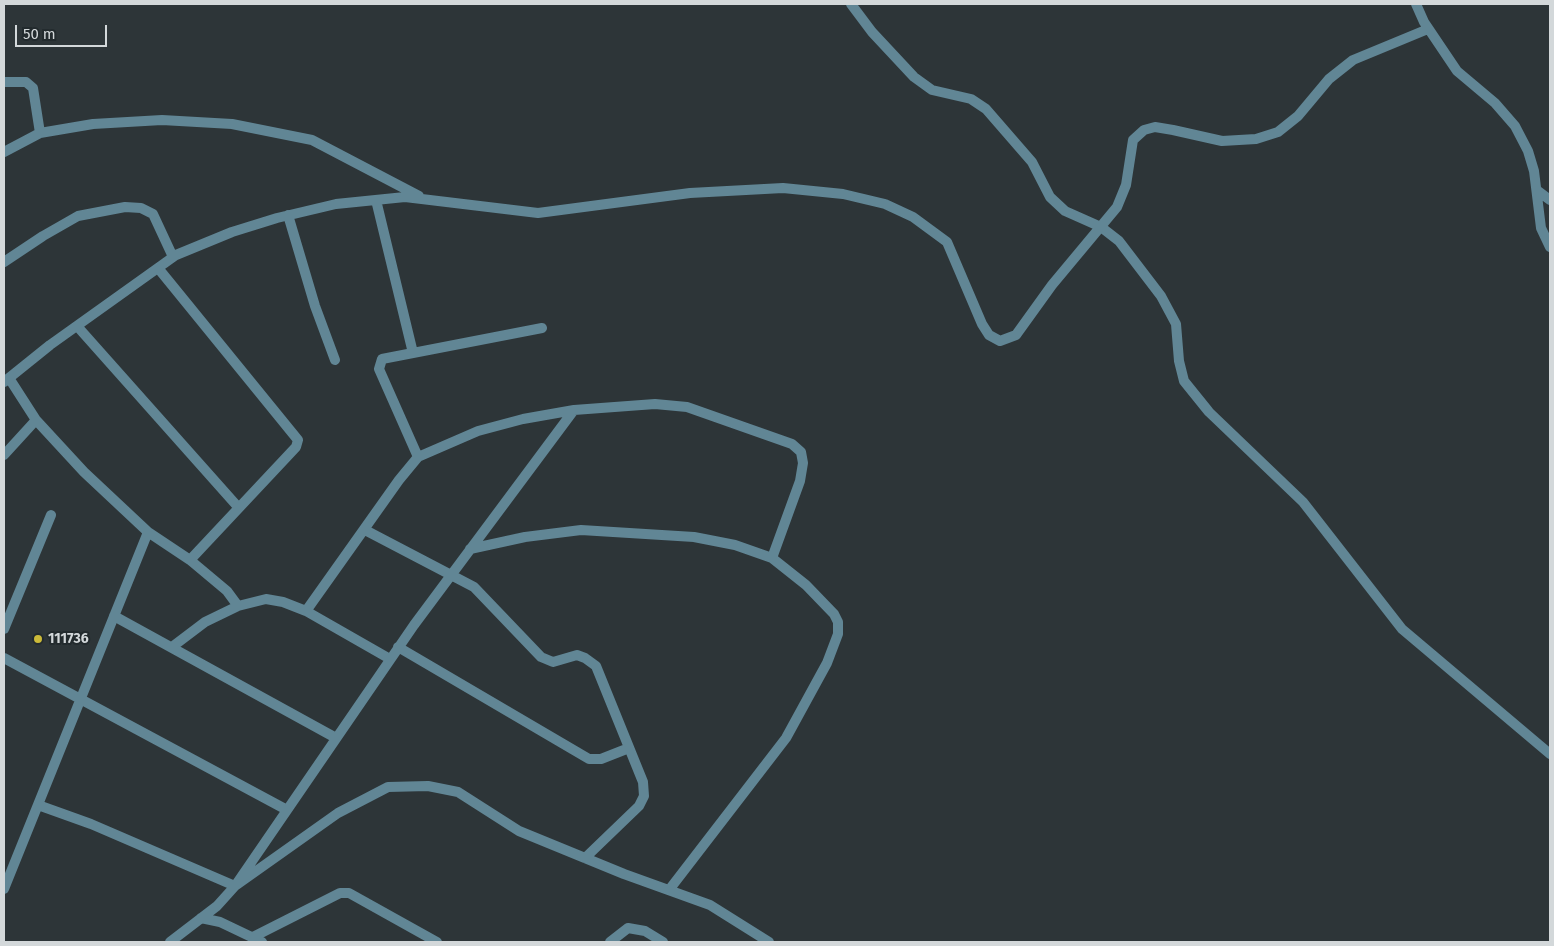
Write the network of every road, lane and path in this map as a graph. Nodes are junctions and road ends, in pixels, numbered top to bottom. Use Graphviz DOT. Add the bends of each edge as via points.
graph roads {
  1 [pos="851,4"];
  2 [pos="1416,4"];
  3 [pos="1428,29"];
  4 [pos="4,82"];
  5 [pos="40,133"];
  6 [pos="4,152"];
  7 [pos="1538,191"];
  8 [pos="426,199"];
  9 [pos="376,200"];
  10 [pos="1550,200"];
  11 [pos="288,215"];
  12 [pos="1101,227"];
  13 [pos="1550,247"];
  14 [pos="173,257"];
  15 [pos="4,262"];
  16 [pos="158,268"];
  17 [pos="77,326"];
  18 [pos="542,328"];
  19 [pos="413,353"];
  20 [pos="335,360"];
  21 [pos="6,380"];
  22 [pos="574,410"];
  23 [pos="36,420"];
  24 [pos="4,455"];
  25 [pos="418,457"];
  26 [pos="238,507"];
  27 [pos="51,515"];
  28 [pos="365,530"];
  29 [pos="148,532"];
  30 [pos="470,548"];
  31 [pos="772,558"];
  32 [pos="190,560"];
  33 [pos="450,574"];
  34 [pos="238,606"];
  35 [pos="306,611"];
  36 [pos="114,616"];
  37 [pos="4,629"];
  38 [pos="398,647"];
  39 [pos="172,648"];
  40 [pos="4,658"];
  41 [pos="390,659"];
  42 [pos="81,699"];
  43 [pos="336,738"];
  44 [pos="629,748"];
  45 [pos="1550,754"];
  46 [pos="38,805"];
  47 [pos="287,810"];
  48 [pos="585,858"];
  49 [pos="235,886"];
  50 [pos="4,889"];
  51 [pos="668,890"];
  52 [pos="201,918"];
  53 [pos="257,940"];
  54 [pos="170,942"];
  55 [pos="437,942"];
  56 [pos="610,942"];
  57 [pos="663,942"];
  58 [pos="769,942"];
  1 -- 12 [label="street" via="914,77 932,90 972,99 986,109 1032,162 1050,197 1066,211"];
  2 -- 3 [label="street"];
  3 -- 7 [label="street" via="1457,71 1495,103 1515,126 1528,151"];
  3 -- 12 [label="street" via="1353,60 1329,79 1298,116 1278,132 1256,139 1222,140 1155,127 1144,130 1133,140 1126,186 1117,207"];
  4 -- 5 [label="street" via="26,82 33,88"];
  5 -- 6 [label="street"];
  5 -- 8 [label="street" via="93,124 162,120 232,124 312,140"];
  7 -- 10 [label="street"];
  7 -- 13 [label="street" via="1541,228"];
  8 -- 9 [label="street"];
  8 -- 12 [label="street" via="538,214 690,193 783,188 843,194 886,204 914,217 947,242 982,324 989,335 1000,341 1016,335 1052,285"];
  9 -- 11 [label="street" via="336,204"];
  9 -- 19 [label="street"];
  11 -- 14 [label="street" via="232,232"];
  11 -- 20 [label="street"];
  12 -- 45 [label="street" via="1119,241 1161,296 1176,324 1184,381 1209,412 1303,502 1402,629"];
  14 -- 15 [label="street" via="153,214 125,206 78,216"];
  14 -- 16 [label="street"];
  16 -- 17 [label="street"];
  16 -- 26 [label="street" via="298,440 296,446"];
  17 -- 21 [label="street"];
  17 -- 26 [label="street"];
  18 -- 19 [label="street"];
  19 -- 25 [label="street" via="382,359 379,369"];
  21 -- 23 [label="street"];
  22 -- 25 [label="street" via="478,430"];
  22 -- 30 [label="street"];
  22 -- 31 [label="street" via="655,404 687,407 792,444 800,452 803,463 800,482"];
  23 -- 24 [label="street"];
  23 -- 29 [label="street" via="84,472"];
  25 -- 28 [label="street"];
  26 -- 32 [label="street"];
  27 -- 37 [label="street"];
  28 -- 33 [label="street"];
  28 -- 35 [label="street"];
  29 -- 32 [label="street"];
  29 -- 36 [label="street"];
  30 -- 31 [label="street" via="525,537 590,530 694,537 735,545"];
  30 -- 33 [label="street"];
  31 -- 51 [label="street" via="806,585 834,614 838,634 827,663 786,738"];
  32 -- 34 [label="street" via="227,591"];
  33 -- 38 [label="street"];
  33 -- 44 [label="street" via="474,587 541,657 553,662 577,655 596,666"];
  34 -- 35 [label="street" via="266,599"];
  34 -- 39 [label="street" via="205,622"];
  35 -- 41 [label="street"];
  36 -- 39 [label="street"];
  36 -- 42 [label="street"];
  38 -- 41 [label="street"];
  38 -- 44 [label="street" via="590,758 602,759"];
  39 -- 43 [label="street"];
  40 -- 42 [label="street"];
  41 -- 43 [label="street"];
  42 -- 46 [label="street"];
  42 -- 47 [label="street"];
  43 -- 47 [label="street"];
  44 -- 48 [label="street" via="643,782 644,796 639,806"];
  46 -- 49 [label="street" via="91,824"];
  46 -- 50 [label="street"];
  47 -- 49 [label="street"];
  48 -- 49 [label="street" via="519,831 458,792 428,786 388,787 338,812"];
  48 -- 51 [label="street"];
  49 -- 52 [label="street"];
  51 -- 58 [label="street" via="710,905"];
  52 -- 53 [label="street" via="220,922"];
  52 -- 54 [label="street"];
  53 -- 55 [label="street" via="340,893 349,892"];
  56 -- 57 [label="street" via="628,928 645,932"];
}
